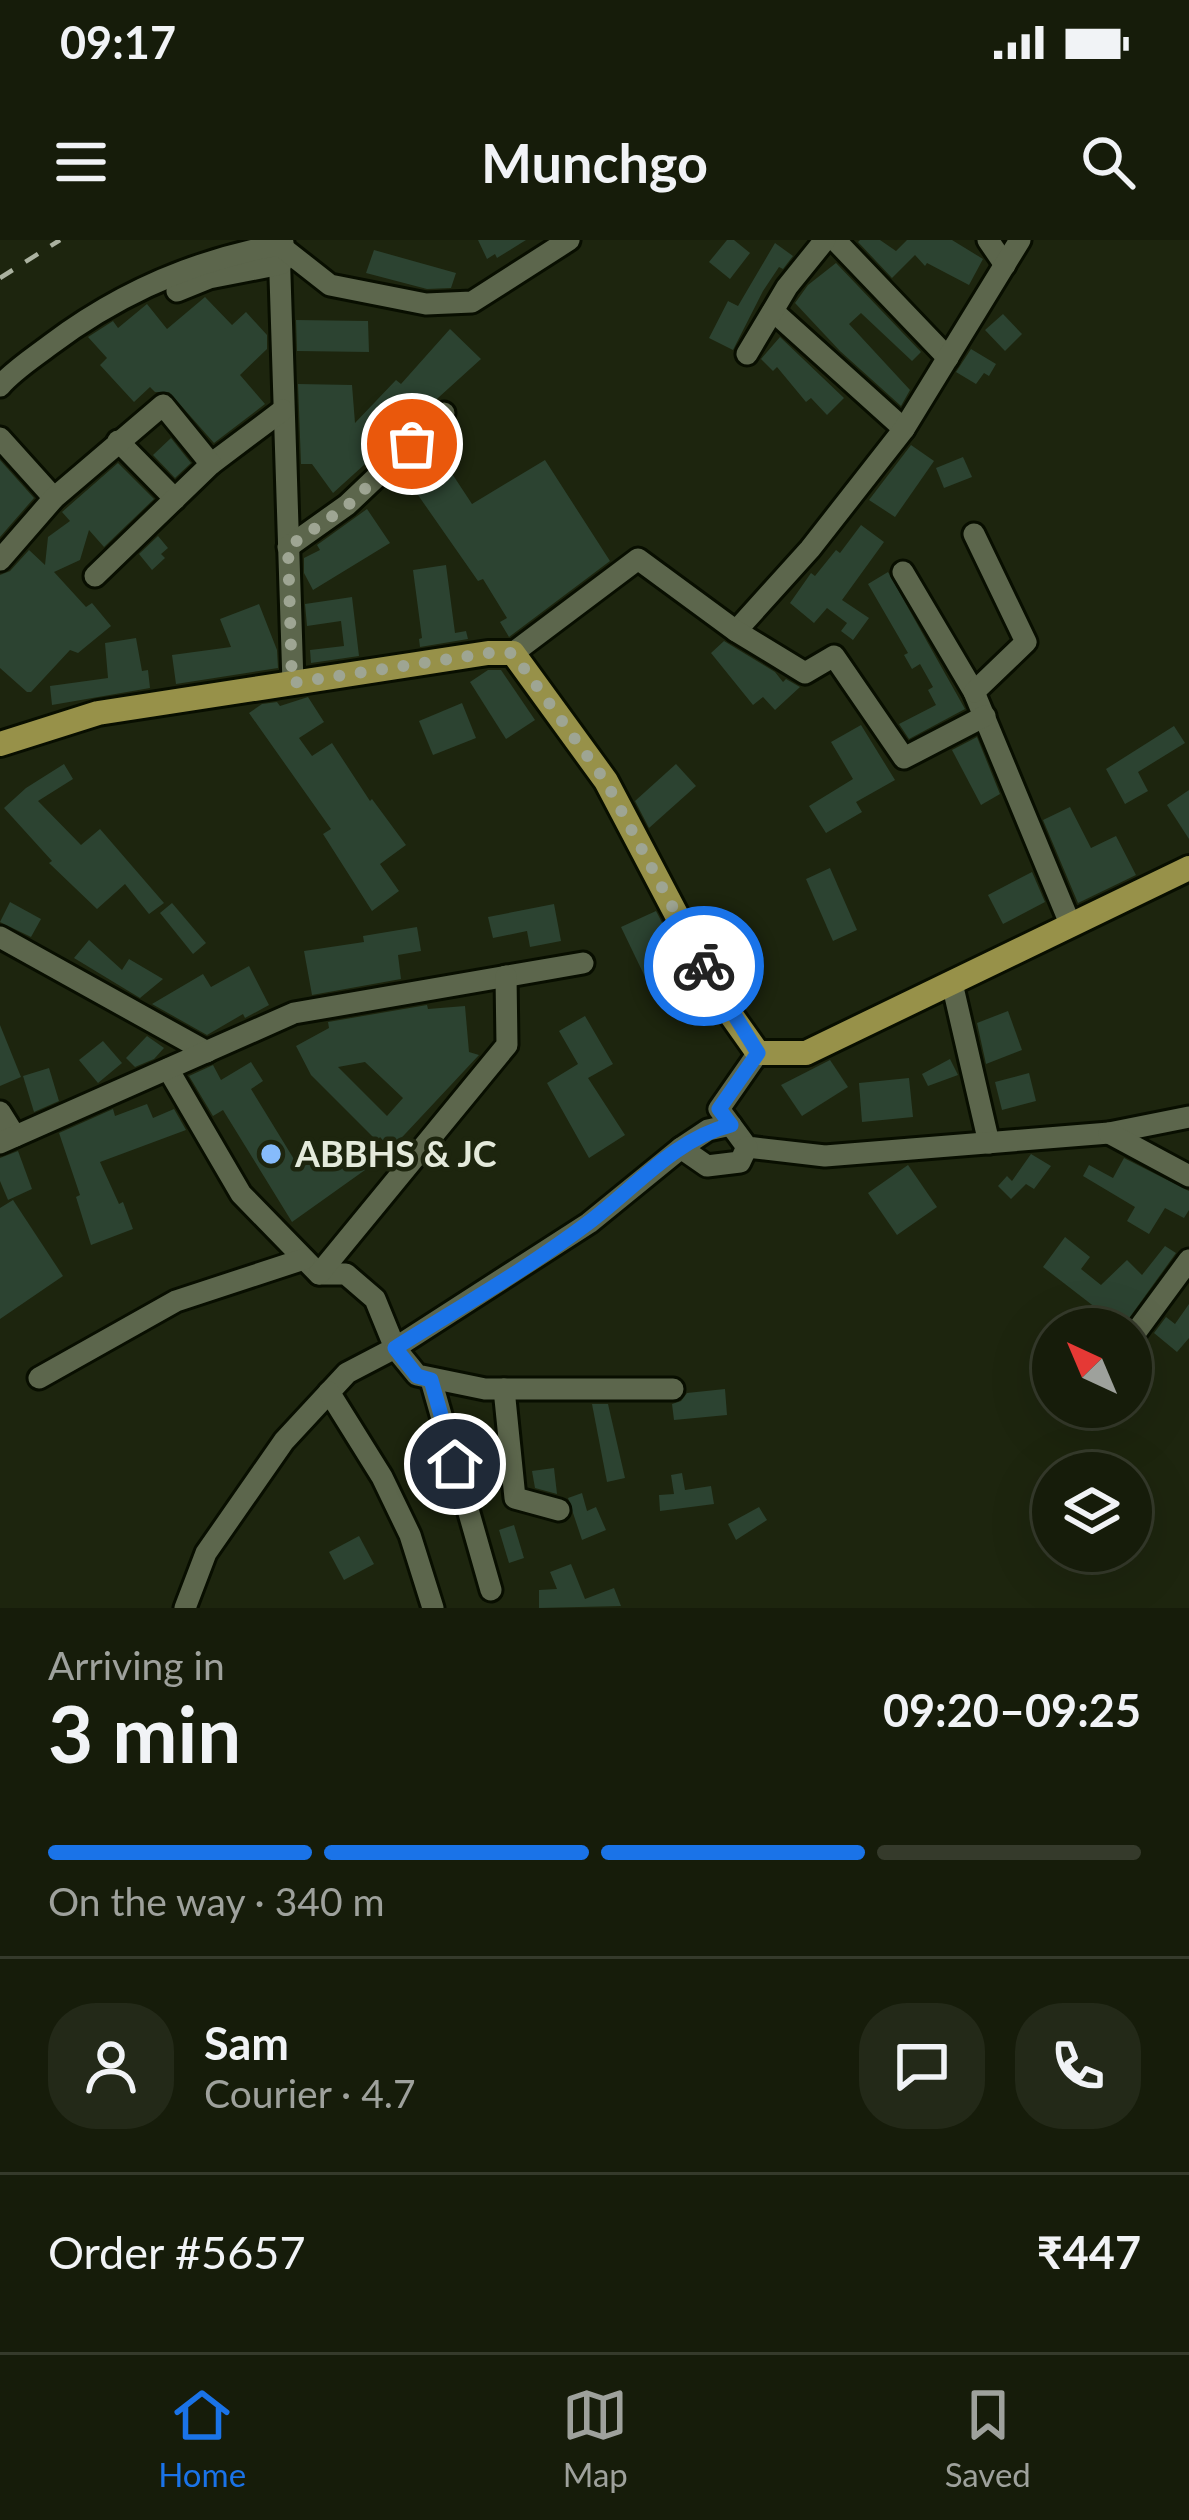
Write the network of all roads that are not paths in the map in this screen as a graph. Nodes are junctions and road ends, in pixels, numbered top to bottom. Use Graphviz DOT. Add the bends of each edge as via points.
graph roads {
  1 [pos="569,240"];
  2 [pos="825,240"];
  3 [pos="835,240"];
  4 [pos="988,240"];
  5 [pos="1020,240"];
  6 [pos="282,250"];
  7 [pos="1005,265"];
  8 [pos="177,291"];
  9 [pos="772,311"];
  10 [pos="747,354"];
  11 [pos="948,358"];
  12 [pos="0,386"];
  13 [pos="283,410"];
  14 [pos="444,413"];
  15 [pos="904,429"];
  16 [pos="0,438"];
  17 [pos="118,441"];
  18 [pos="211,464"];
  19 [pos="54,498"];
  20 [pos="175,500"];
  21 [pos="974,534"];
  22 [pos="288,547"];
  23 [pos="0,560"];
  24 [pos="902,572"];
  25 [pos="95,576"];
  26 [pos="736,631"];
  27 [pos="500,653"];
  28 [pos="292,683"];
  29 [pos="974,692"];
  30 [pos="985,716"];
  31 [pos="0,744"];
  32 [pos="1189,868"];
  33 [pos="1071,926"];
  34 [pos="0,937"];
  35 [pos="584,963"];
  36 [pos="506,976"];
  37 [pos="952,983"];
  38 [pos="207,1052"];
  39 [pos="758,1053"];
  40 [pos="168,1069"];
  41 [pos="0,1112"];
  42 [pos="1189,1118"];
  43 [pos="731,1125"];
  44 [pos="1108,1132"];
  45 [pos="8,1139"];
  46 [pos="989,1143"];
  47 [pos="680,1148"];
  48 [pos="747,1148"];
  49 [pos="1189,1176"];
  50 [pos="312,1266"];
  51 [pos="1186,1271"];
  52 [pos="1152,1312"];
  53 [pos="395,1348"];
  54 [pos="39,1378"];
  55 [pos="431,1380"];
  56 [pos="504,1389"];
  57 [pos="673,1390"];
  58 [pos="329,1392"];
  59 [pos="560,1510"];
  60 [pos="491,1590"];
  61 [pos="185,1608"];
  62 [pos="433,1608"];
  1 -- 6 [label="street" via="472,302 426,304 330,285"];
  2 -- 9 [label="street"];
  3 -- 11 [label="street"];
  4 -- 7 [label="street"];
  5 -- 7 [label="street"];
  6 -- 8 [label="street"];
  6 -- 12 [label="street" via="240,252 146,284 80,322"];
  6 -- 13 [label="street"];
  7 -- 11 [label="street"];
  9 -- 10 [label="street"];
  9 -- 15 [label="street"];
  11 -- 15 [label="street"];
  13 -- 18 [label="street"];
  13 -- 22 [label="street"];
  14 -- 22 [label="street" via="347,506"];
  15 -- 26 [label="street"];
  16 -- 19 [label="street"];
  17 -- 18 [label="street" via="163,405"];
  17 -- 19 [label="street"];
  17 -- 20 [label="street"];
  18 -- 20 [label="street"];
  19 -- 23 [label="street"];
  20 -- 25 [label="street"];
  21 -- 29 [label="street" via="1026,642"];
  22 -- 28 [label="street"];
  24 -- 29 [label="street"];
  26 -- 27 [label="street" via="638,560"];
  26 -- 30 [label="street" via="805,673 834,656 904,758"];
  27 -- 28 [label="main road"];
  27 -- 39 [label="main road" via="606,782 724,1005"];
  28 -- 31 [label="main road" via="98,713"];
  29 -- 30 [label="street"];
  30 -- 33 [label="street"];
  32 -- 33 [label="main road"];
  33 -- 37 [label="main road"];
  34 -- 38 [label="street"];
  35 -- 36 [label="street"];
  36 -- 38 [label="street" via="295,1013"];
  36 -- 50 [label="street" via="507,1045"];
  37 -- 39 [label="main road" via="806,1053"];
  37 -- 46 [label="street"];
  38 -- 40 [label="street"];
  39 -- 43 [label="street" via="719,1109"];
  40 -- 45 [label="street"];
  40 -- 50 [label="street" via="242,1194"];
  41 -- 45 [label="street"];
  42 -- 44 [label="street"];
  43 -- 47 [label="street"];
  43 -- 48 [label="street"];
  44 -- 46 [label="street"];
  44 -- 49 [label="street"];
  46 -- 48 [label="street" via="825,1156"];
  47 -- 48 [label="street" via="707,1166 740,1162"];
  47 -- 53 [label="street" via="589,1223"];
  50 -- 53 [label="street" via="346,1274 375,1299"];
  50 -- 54 [label="street" via="176,1301"];
  51 -- 52 [label="street"];
  53 -- 55 [label="street" via="417,1376"];
  53 -- 58 [label="street"];
  55 -- 56 [label="street"];
  55 -- 60 [label="street"];
  56 -- 57 [label="street"];
  56 -- 59 [label="street" via="515,1498"];
  58 -- 61 [label="street" via="284,1441 206,1553"];
  58 -- 62 [label="street" via="410,1535"];
}
